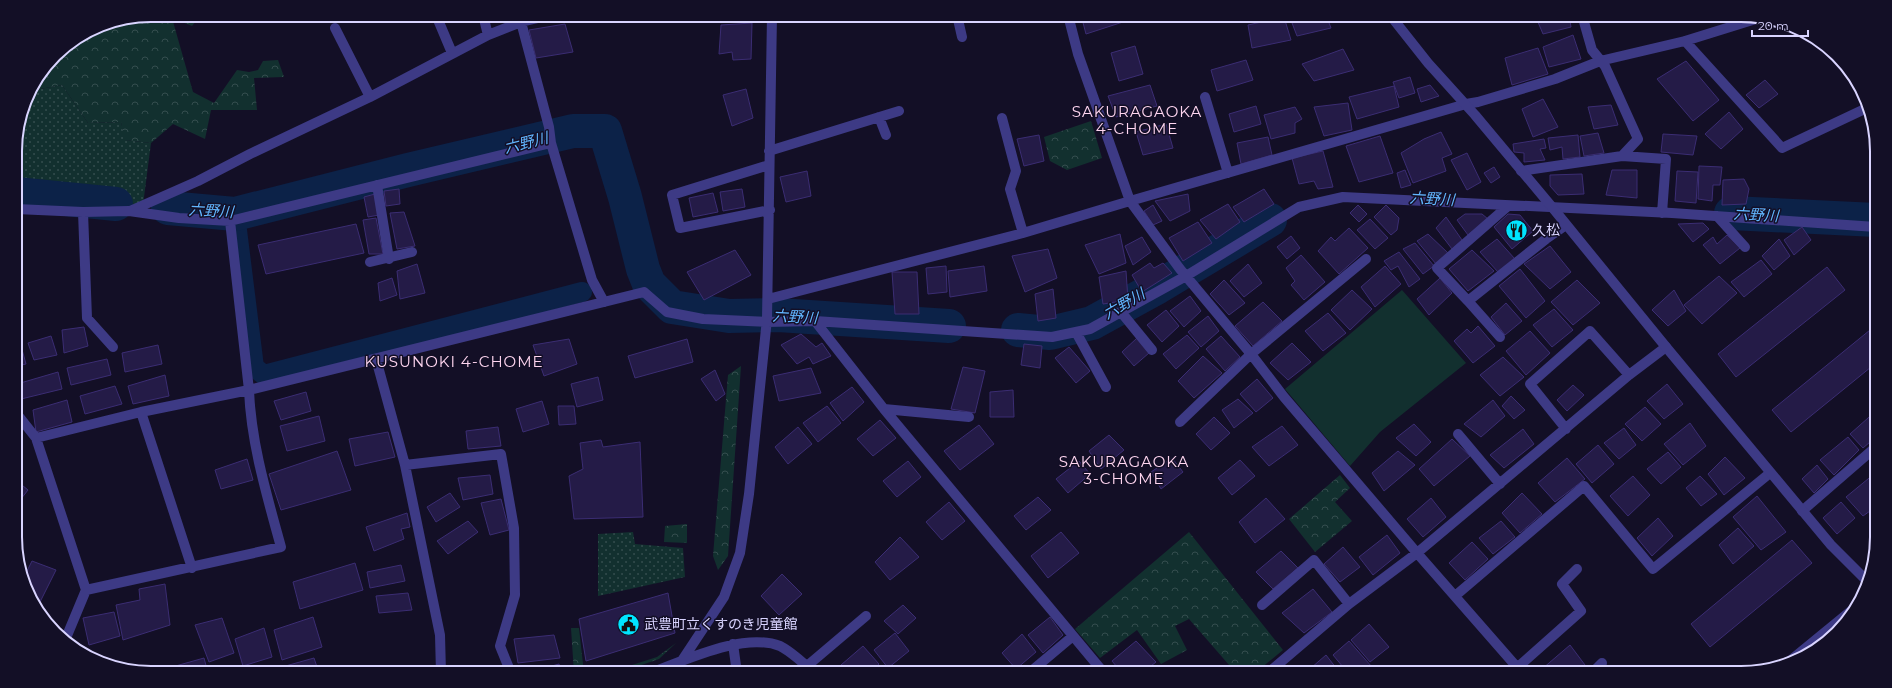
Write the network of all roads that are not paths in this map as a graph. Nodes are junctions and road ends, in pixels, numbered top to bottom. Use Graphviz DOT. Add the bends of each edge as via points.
graph roads {
  1 [pos="439,22"];
  2 [pos="485,22"];
  3 [pos="521,22"];
  4 [pos="772,22"];
  5 [pos="959,22"];
  6 [pos="1070,22"];
  7 [pos="1396,22"];
  8 [pos="1584,22"];
  9 [pos="1746,22"];
  10 [pos="335,28"];
  11 [pos="488,35"];
  12 [pos="962,36"];
  13 [pos="1685,41"];
  14 [pos="452,53"];
  15 [pos="1600,61"];
  16 [pos="370,97"];
  17 [pos="1206,97"];
  18 [pos="1466,104"];
  19 [pos="1863,110"];
  20 [pos="899,111"];
  21 [pos="879,117"];
  22 [pos="1002,118"];
  23 [pos="886,135"];
  24 [pos="551,142"];
  25 [pos="769,151"];
  26 [pos="1622,156"];
  27 [pos="769,165"];
  28 [pos="1521,171"];
  29 [pos="1228,173"];
  30 [pos="377,185"];
  31 [pos="1130,201"];
  32 [pos="1508,206"];
  33 [pos="1552,207"];
  34 [pos="1662,208"];
  35 [pos="22,209"];
  36 [pos="770,210"];
  37 [pos="129,211"];
  38 [pos="83,212"];
  39 [pos="1717,216"];
  40 [pos="230,221"];
  41 [pos="1566,225"];
  42 [pos="1870,227"];
  43 [pos="1023,233"];
  44 [pos="1745,247"];
  45 [pos="412,252"];
  46 [pos="389,258"];
  47 [pos="1366,259"];
  48 [pos="370,262"];
  49 [pos="1184,274"];
  50 [pos="604,302"];
  51 [pos="1468,302"];
  52 [pos="768,303"];
  53 [pos="1121,312"];
  54 [pos="767,320"];
  55 [pos="815,321"];
  56 [pos="1076,332"];
  57 [pos="1500,337"];
  58 [pos="113,347"];
  59 [pos="1666,347"];
  60 [pos="1152,350"];
  61 [pos="1251,354"];
  62 [pos="376,359"];
  63 [pos="1629,375"];
  64 [pos="1106,387"];
  65 [pos="249,390"];
  66 [pos="884,409"];
  67 [pos="140,412"];
  68 [pos="969,417"];
  69 [pos="1180,422"];
  70 [pos="22,424"];
  71 [pos="1566,429"];
  72 [pos="1458,434"];
  73 [pos="36,438"];
  74 [pos="1870,452"];
  75 [pos="405,465"];
  76 [pos="1770,474"];
  77 [pos="1500,484"];
  78 [pos="1802,511"];
  79 [pos="1417,553"];
  80 [pos="192,568"];
  81 [pos="1577,568"];
  82 [pos="1863,578"];
  83 [pos="86,590"];
  84 [pos="1456,596"];
  85 [pos="1350,604"];
  86 [pos="1262,605"];
  87 [pos="866,616"];
  88 [pos="1838,621"];
  89 [pos="67,635"];
  90 [pos="1073,636"];
  91 [pos="733,644"];
  92 [pos="1802,651"];
  93 [pos="681,662"];
  94 [pos="1602,663"];
  95 [pos="441,666"];
  96 [pos="508,666"];
  97 [pos="670,666"];
  98 [pos="736,666"];
  99 [pos="805,666"];
  100 [pos="814,666"];
  101 [pos="1037,666"];
  102 [pos="1098,666"];
  103 [pos="1276,666"];
  104 [pos="1517,666"];
  105 [pos="1524,666"];
  106 [pos="1599,666"];
  1 -- 14 [label="street"];
  2 -- 11 [label="street"];
  3 -- 11 [label="street"];
  3 -- 24 [label="street"];
  4 -- 25 [label="street"];
  5 -- 12 [label="street"];
  6 -- 31 [label="street" via="1078,54"];
  7 -- 18 [label="street" via="1428,63"];
  8 -- 15 [label="street" via="1592,50"];
  9 -- 13 [label="street"];
  10 -- 16 [label="street"];
  11 -- 14 [label="street"];
  13 -- 15 [label="street"];
  13 -- 19 [label="street" via="1782,148"];
  14 -- 16 [label="street"];
  15 -- 18 [label="street" via="1555,79"];
  15 -- 26 [label="street" via="1605,66 1638,139"];
  16 -- 37 [label="street" via="198,181"];
  17 -- 29 [label="street"];
  18 -- 28 [label="street"];
  18 -- 29 [label="street"];
  20 -- 21 [label="street"];
  21 -- 23 [label="street"];
  21 -- 25 [label="street"];
  22 -- 43 [label="street" via="1016,171 1010,189"];
  24 -- 30 [label="street"];
  24 -- 50 [label="street" via="592,280"];
  25 -- 27 [label="street"];
  26 -- 28 [label="street"];
  26 -- 34 [label="street" via="1666,159"];
  27 -- 36 [label="street"];
  27 -- 36 [label="street" via="672,195 680,228"];
  28 -- 33 [label="street"];
  29 -- 31 [label="street"];
  30 -- 40 [label="street"];
  30 -- 46 [label="street"];
  31 -- 43 [label="street"];
  31 -- 49 [label="street"];
  32 -- 33 [label="street"];
  32 -- 49 [label="street" via="1343,197 1299,207"];
  32 -- 51 [label="street" via="1437,268"];
  33 -- 34 [label="street"];
  33 -- 41 [label="street"];
  34 -- 39 [label="street"];
  35 -- 38 [label="street"];
  36 -- 52 [label="street"];
  37 -- 38 [label="street"];
  37 -- 40 [label="street" via="179,218"];
  38 -- 58 [label="street" via="87,318"];
  39 -- 42 [label="street"];
  39 -- 44 [label="street"];
  40 -- 65 [label="street"];
  41 -- 51 [label="street"];
  41 -- 59 [label="street"];
  43 -- 52 [label="street"];
  45 -- 46 [label="street"];
  46 -- 48 [label="street"];
  47 -- 61 [label="street"];
  49 -- 53 [label="street"];
  49 -- 61 [label="street"];
  50 -- 54 [label="street" via="644,292 668,312 704,319"];
  50 -- 62 [label="street"];
  51 -- 57 [label="street"];
  52 -- 54 [label="street"];
  53 -- 56 [label="street" via="1090,329"];
  53 -- 60 [label="street"];
  54 -- 55 [label="street"];
  54 -- 93 [label="street" via="749,494 740,553 724,597"];
  55 -- 56 [label="street" via="1052,338"];
  55 -- 66 [label="street"];
  56 -- 64 [label="street"];
  59 -- 63 [label="street"];
  59 -- 76 [label="street"];
  61 -- 69 [label="street"];
  61 -- 79 [label="street" via="1284,397"];
  62 -- 65 [label="street"];
  62 -- 75 [label="street"];
  63 -- 71 [label="street"];
  63 -- 71 [label="street" via="1590,331 1530,384"];
  65 -- 67 [label="street"];
  65 -- 80 [label="street" via="256,450 281,547"];
  66 -- 68 [label="street"];
  66 -- 90 [label="street"];
  67 -- 73 [label="street"];
  67 -- 80 [label="street"];
  70 -- 73 [label="street"];
  71 -- 77 [label="street"];
  72 -- 77 [label="street"];
  73 -- 83 [label="street"];
  74 -- 78 [label="street"];
  75 -- 95 [label="street" via="440,635"];
  75 -- 96 [label="street" via="501,454 514,528 515,595 500,646"];
  76 -- 78 [label="street"];
  76 -- 84 [label="street" via="1653,569 1584,486"];
  77 -- 79 [label="street"];
  78 -- 82 [label="street" via="1830,545"];
  79 -- 84 [label="street"];
  79 -- 85 [label="street"];
  80 -- 83 [label="street"];
  81 -- 105 [label="street" via="1562,584 1581,611"];
  83 -- 89 [label="street"];
  84 -- 104 [label="street"];
  85 -- 86 [label="street" via="1314,560"];
  85 -- 103 [label="street"];
  87 -- 100 [label="street"];
  88 -- 92 [label="street"];
  90 -- 101 [label="street"];
  90 -- 102 [label="street"];
  91 -- 93 [label="street"];
  91 -- 98 [label="street"];
  91 -- 99 [label="street" via="752,641 780,647"];
  93 -- 97 [label="street"];
  94 -- 106 [label="street"];
}
